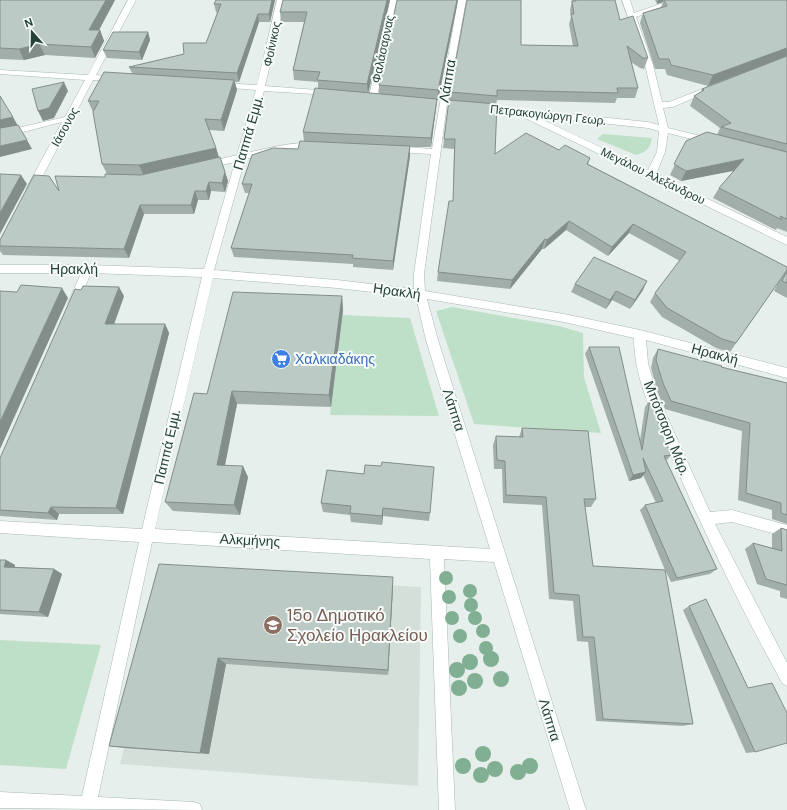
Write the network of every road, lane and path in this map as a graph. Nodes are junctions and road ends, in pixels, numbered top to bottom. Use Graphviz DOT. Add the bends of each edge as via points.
graph roads {
  1 [pos="132,0"];
  2 [pos="281,0"];
  3 [pos="394,0"];
  4 [pos="462,0"];
  5 [pos="626,0"];
  6 [pos="679,0"];
  7 [pos="632,16"];
  8 [pos="0,72"];
  9 [pos="92,77"];
  10 [pos="123,79"];
  11 [pos="207,84"];
  12 [pos="721,85"];
  13 [pos="261,88"];
  14 [pos="336,94"];
  15 [pos="373,97"];
  16 [pos="658,105"];
  17 [pos="474,107"];
  18 [pos="519,112"];
  19 [pos="70,118"];
  20 [pos="664,128"];
  21 [pos="0,135"];
  22 [pos="716,142"];
  23 [pos="323,146"];
  24 [pos="385,149"];
  25 [pos="436,152"];
  26 [pos="242,157"];
  27 [pos="197,168"];
  28 [pos="651,174"];
  29 [pos="26,198"];
  30 [pos="787,241"];
  31 [pos="0,269"];
  32 [pos="88,269"];
  33 [pos="209,273"];
  34 [pos="420,294"];
  35 [pos="66,319"];
  36 [pos="640,334"];
  37 [pos="787,373"];
  38 [pos="706,519"];
  39 [pos="0,527"];
  40 [pos="787,531"];
  41 [pos="146,534"];
  42 [pos="437,551"];
  43 [pos="500,556"];
  44 [pos="787,678"];
  45 [pos="0,800"];
  46 [pos="88,807"];
  47 [pos="194,810"];
  48 [pos="447,810"];
  49 [pos="578,810"];
  1 -- 9 [label="street, Ιάσονος"];
  2 -- 13 [label="street, Φοίνικος"];
  3 -- 15 [label="street, Φαλάσαρνας"];
  4 -- 25 [label="street, Λάππα"];
  5 -- 7 [label="street"];
  6 -- 7 [label="street"];
  7 -- 16 [label="street" via="649,66"];
  8 -- 9 [label="street"];
  9 -- 10 [label="street"];
  9 -- 19 [label="street, Ιάσονος"];
  11 -- 13 [label="street"];
  12 -- 16 [label="street" via="670,105"];
  13 -- 14 [label="street"];
  13 -- 26 [label="street, Παππά Εμμ."];
  16 -- 20 [label="street"];
  17 -- 18 [label="street, Πετρακογιώργη Γεωρ."];
  18 -- 20 [label="street, Πετρακογιώργη Γεωρ."];
  18 -- 28 [label="street, Μεγάλου Αλεξάνδρου"];
  19 -- 21 [label="street"];
  19 -- 29 [label="street, Ιάσονος" via="41,177"];
  20 -- 22 [label="street, Πετρακογιώργη Γεωρ."];
  20 -- 28 [label="street" via="660,152"];
  23 -- 26 [label="street" via="293,146"];
  24 -- 25 [label="street"];
  25 -- 34 [label="street, Λάππα" via="422,256"];
  26 -- 27 [label="street"];
  26 -- 33 [label="street, Παππά Εμμ."];
  28 -- 30 [label="street, Μεγάλου Αλεξάνδρου"];
  31 -- 32 [label="street, Ηρακλή"];
  32 -- 33 [label="street, Ηρακλή"];
  32 -- 35 [label="street"];
  33 -- 34 [label="street, Ηρακλή" via="362,286"];
  33 -- 41 [label="street, Παππά Εμμ."];
  34 -- 36 [label="street, Ηρακλή"];
  34 -- 43 [label="street, Λάππα"];
  36 -- 37 [label="street, Ηρακλή"];
  36 -- 38 [label="street, Μπότσαρη Μάρ." via="639,348 644,373"];
  38 -- 40 [label="street" via="732,516"];
  38 -- 44 [label="street, Μπότσαρη Μάρ."];
  39 -- 41 [label="street, Αλκμήνης"];
  41 -- 42 [label="street, Αλκμήνης"];
  41 -- 46 [label="street, Παππά Εμμ."];
  42 -- 43 [label="street, Αλκμήνης"];
  42 -- 48 [label="street"];
  43 -- 49 [label="street, Λάππα"];
  45 -- 46 [label="street"];
  46 -- 47 [label="street"];
}
